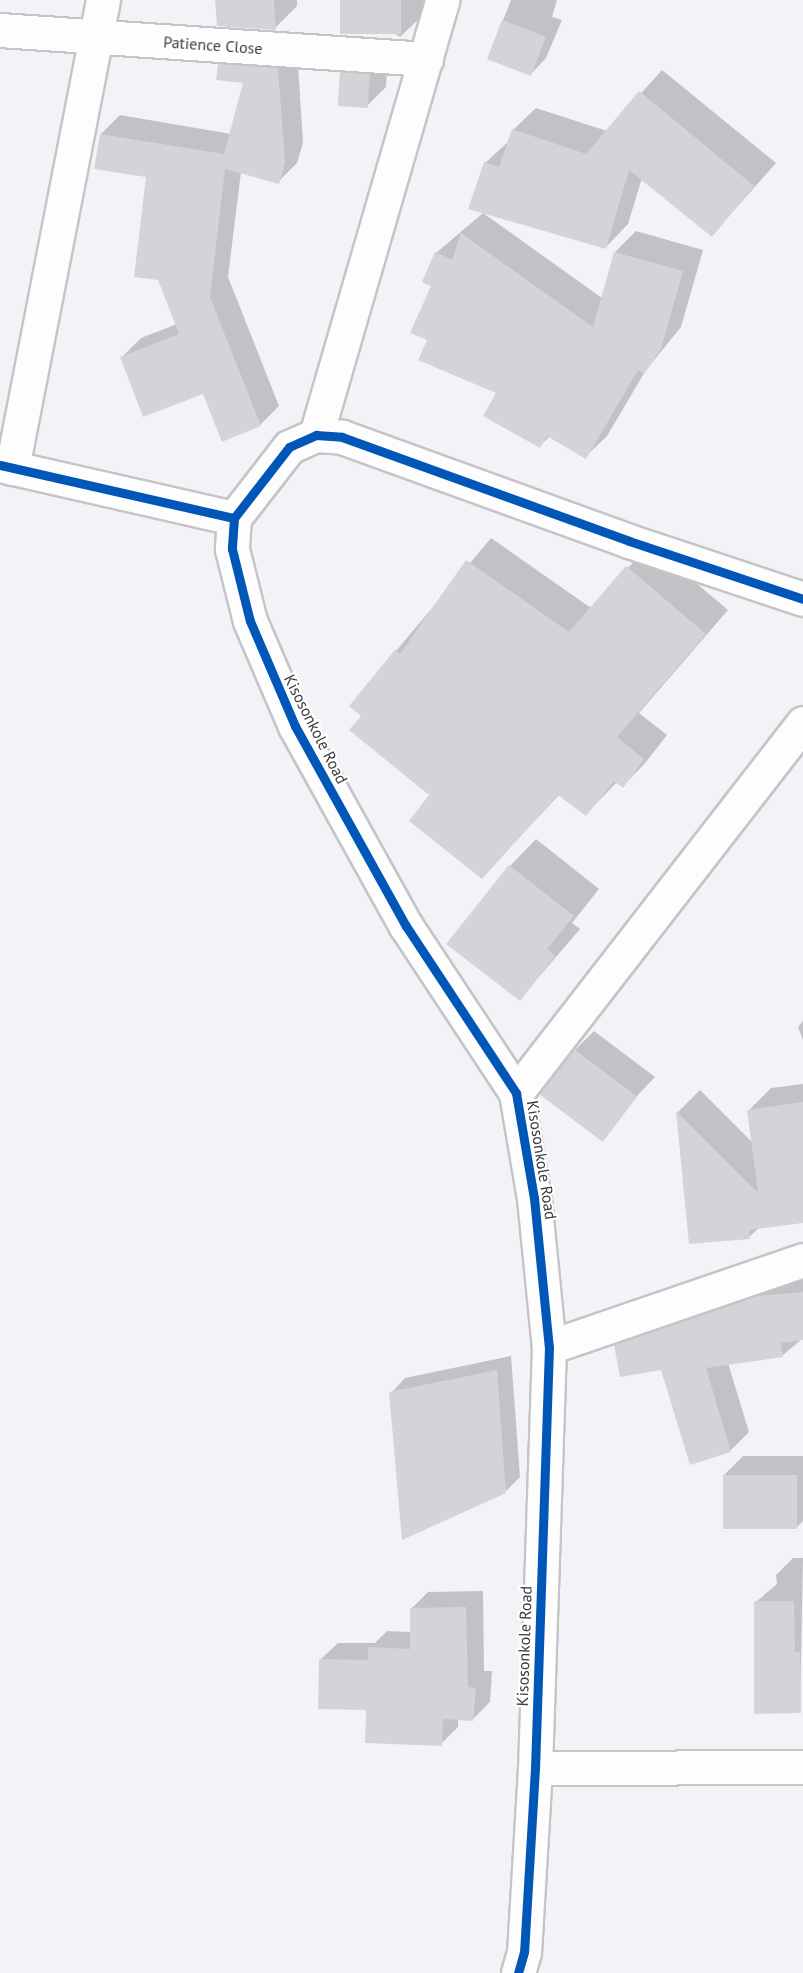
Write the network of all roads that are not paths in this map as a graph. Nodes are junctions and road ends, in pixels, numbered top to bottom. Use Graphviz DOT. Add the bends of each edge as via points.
graph roads {
  1 [pos="103,0"];
  2 [pos="442,0"];
  3 [pos="0,30"];
  4 [pos="96,37"];
  5 [pos="426,59"];
  6 [pos="316,435"];
  7 [pos="6,467"];
  8 [pos="234,518"];
  9 [pos="803,599"];
  10 [pos="803,723"];
  11 [pos="516,1093"];
  12 [pos="803,1260"];
  13 [pos="549,1347"];
  14 [pos="803,1767"];
  15 [pos="535,1768"];
  16 [pos="518,1973"];
  1 -- 4 [label="street"];
  2 -- 5 [label="street"];
  3 -- 4 [label="street, Patience Close"];
  4 -- 5 [label="street, Patience Close"];
  4 -- 7 [label="street"];
  5 -- 6 [label="street"];
  6 -- 8 [label="street" via="289,447"];
  6 -- 9 [label="street" via="342,437 629,542"];
  7 -- 8 [label="street"];
  8 -- 11 [label="street, Kisosonkole Road" via="232,549 250,621 295,726 406,926"];
  10 -- 11 [label="street"];
  11 -- 13 [label="street, Kisosonkole Road" via="534,1198"];
  12 -- 13 [label="street"];
  13 -- 15 [label="street, Kisosonkole Road"];
  14 -- 15 [label="street"];
  15 -- 16 [label="street, Kisosonkole Road" via="524,1952"];
}
